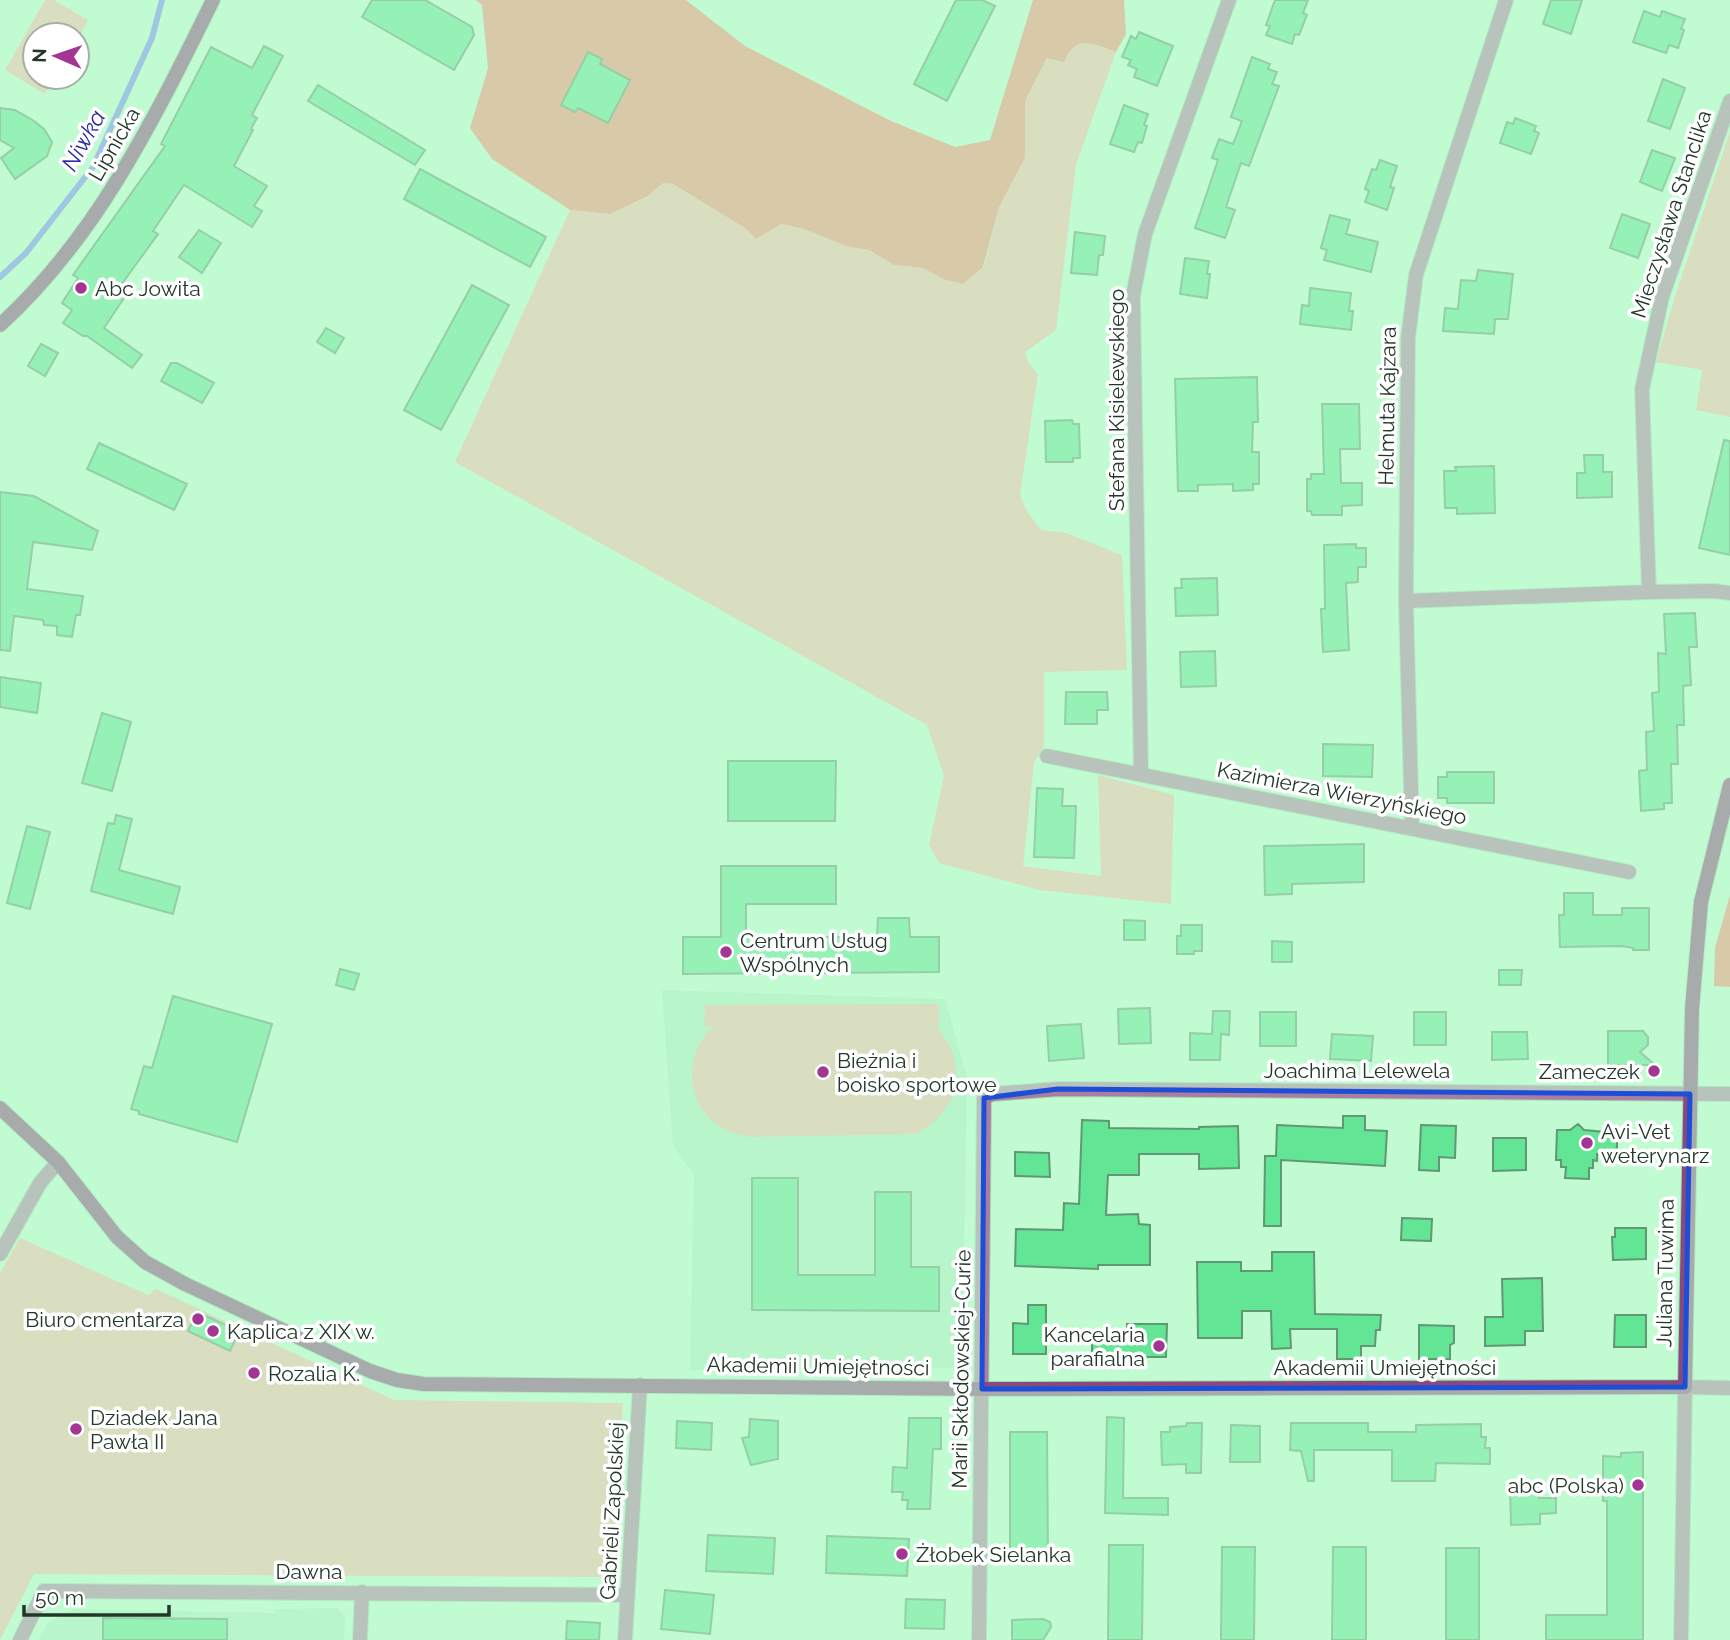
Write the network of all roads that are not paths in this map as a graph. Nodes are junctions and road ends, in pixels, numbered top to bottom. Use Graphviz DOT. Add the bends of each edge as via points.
graph roads {
  1 [pos="213,0"];
  2 [pos="1229,0"];
  3 [pos="1506,0"];
  4 [pos="1730,101"];
  5 [pos="0,325"];
  6 [pos="1649,592"];
  7 [pos="1730,593"];
  8 [pos="1406,601"];
  9 [pos="1047,757"];
  10 [pos="1141,774"];
  11 [pos="1730,785"];
  12 [pos="1412,828"];
  13 [pos="1629,872"];
  14 [pos="1690,1094"];
  15 [pos="1730,1094"];
  16 [pos="984,1098"];
  17 [pos="0,1108"];
  18 [pos="58,1162"];
  19 [pos="0,1254"];
  20 [pos="639,1385"];
  21 [pos="1685,1387"];
  22 [pos="1730,1388"];
  23 [pos="982,1389"];
  24 [pos="362,1592"];
  25 [pos="628,1595"];
  26 [pos="20,1640"];
  27 [pos="360,1640"];
  28 [pos="625,1640"];
  29 [pos="979,1640"];
  30 [pos="1681,1640"];
  1 -- 5 [label="street, Lipnicka" via="113,189 59,262"];
  2 -- 10 [label="street, Stefana Kisielewskiego" via="1145,234 1133,296"];
  3 -- 8 [label="street, Helmuta Kajzara" via="1416,275 1408,338"];
  4 -- 6 [label="street, Mieczysława Stanclika" via="1662,297 1642,389"];
  6 -- 7 [label="street"];
  6 -- 8 [label="street"];
  8 -- 12 [label="street, Helmuta Kajzara"];
  9 -- 10 [label="street, Kazimierza Wierzyńskiego"];
  10 -- 12 [label="street, Kazimierza Wierzyńskiego"];
  11 -- 14 [label="street, Juliana Tuwima" via="1701,902"];
  12 -- 13 [label="street, Kazimierza Wierzyńskiego"];
  14 -- 15 [label="street, Joachima Lelewela"];
  14 -- 16 [label="street, Joachima Lelewela" via="1058,1088"];
  14 -- 21 [label="street, Juliana Tuwima"];
  16 -- 23 [label="street, Marii Skłodowskiej-Curie"];
  17 -- 18 [label="street, Akademii Umiejętności"];
  18 -- 19 [label="street"];
  18 -- 20 [label="street, Akademii Umiejętności" via="117,1237 145,1262 370,1371 423,1384"];
  20 -- 23 [label="street, Akademii Umiejętności"];
  20 -- 25 [label="street, Gabrieli Zapolskiej"];
  21 -- 22 [label="street, Akademii Umiejętności"];
  21 -- 23 [label="street, Akademii Umiejętności"];
  21 -- 30 [label="street, Juliana Tuwima"];
  23 -- 29 [label="street, Marii Skłodowskiej-Curie"];
  24 -- 25 [label="street, Dawna"];
  24 -- 26 [label="street, Dawna" via="44,1591"];
  24 -- 27 [label="street"];
  25 -- 28 [label="street, Gabrieli Zapolskiej"];
}
